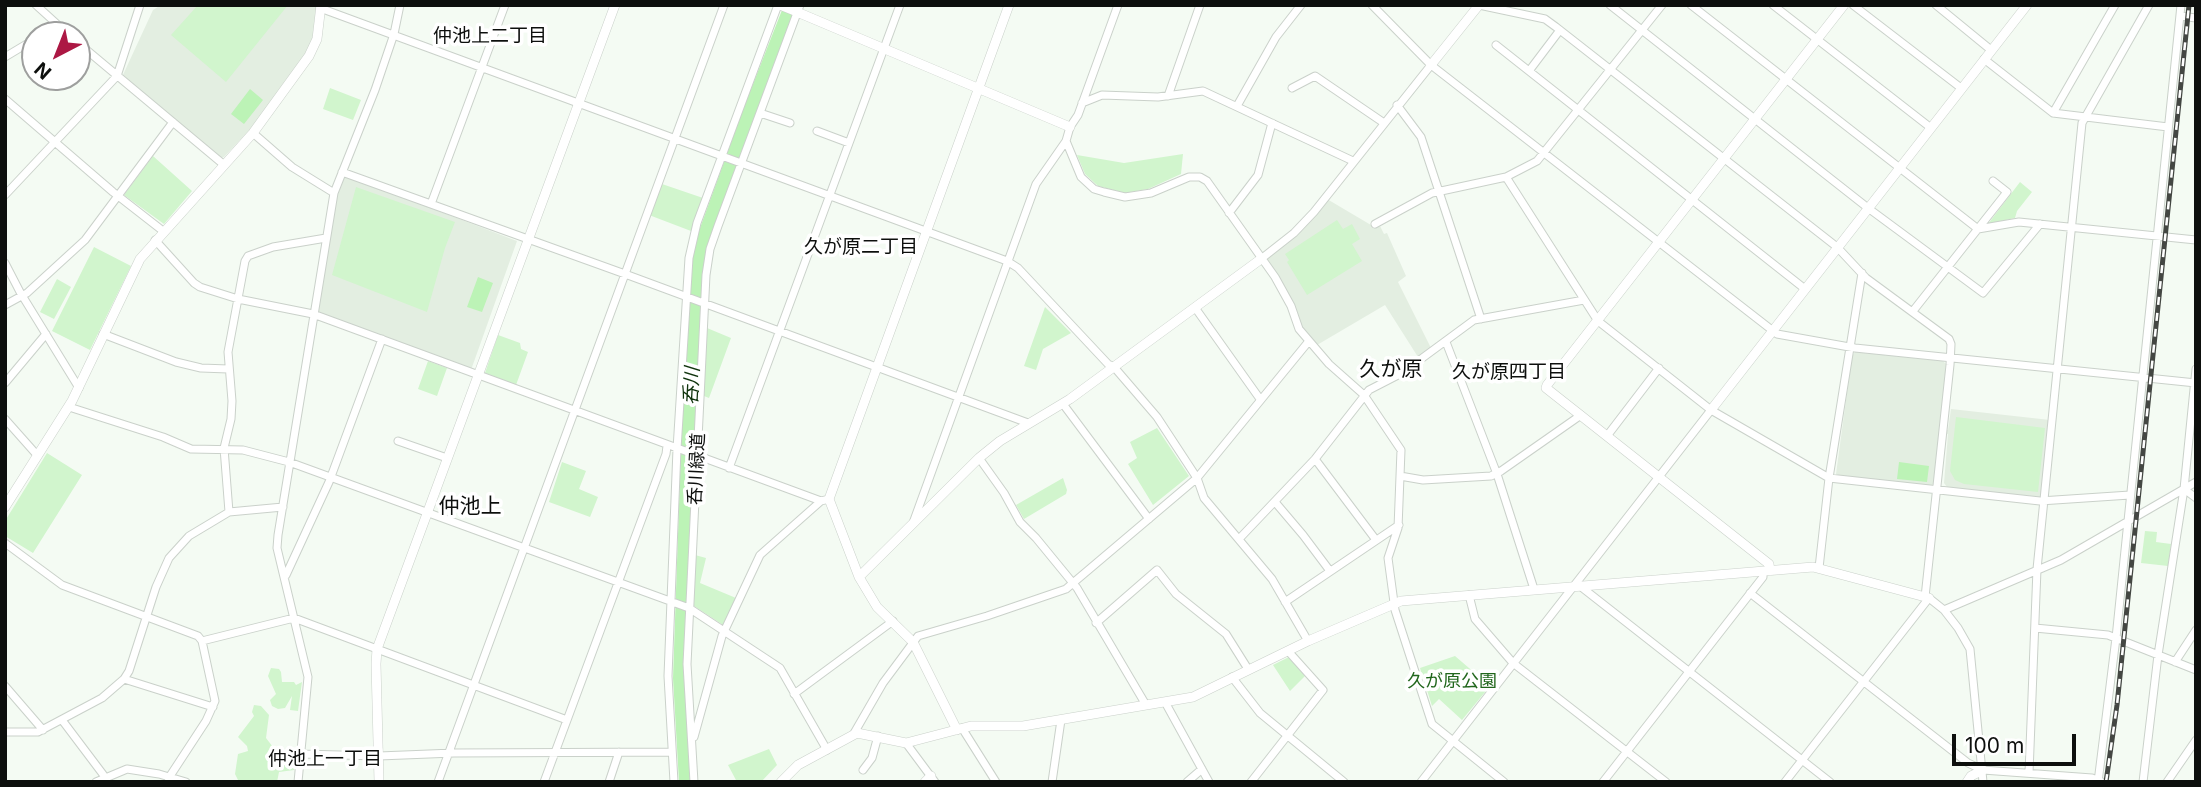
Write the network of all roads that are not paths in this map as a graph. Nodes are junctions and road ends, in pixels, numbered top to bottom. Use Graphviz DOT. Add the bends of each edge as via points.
graph roads {
  1 [pos="36,5"];
  2 [pos="140,5"];
  3 [pos="400,5"];
  4 [pos="505,5"];
  5 [pos="615,5"];
  6 [pos="724,5"];
  7 [pos="780,5"];
  8 [pos="900,5"];
  9 [pos="1009,5"];
  10 [pos="1118,5"];
  11 [pos="1200,5"];
  12 [pos="1301,5"];
  13 [pos="1372,5"];
  14 [pos="1479,5"];
  15 [pos="1610,5"];
  16 [pos="1661,5"];
  17 [pos="1691,5"];
  18 [pos="1773,5"];
  19 [pos="1844,5"];
  20 [pos="1853,5"];
  21 [pos="1936,5"];
  22 [pos="2115,5"];
  23 [pos="2149,5"];
  24 [pos="2181,5"];
  25 [pos="321,7"];
  26 [pos="2023,7"];
  27 [pos="797,10"];
  28 [pos="2180,16"];
  29 [pos="2196,18"];
  30 [pos="53,21"];
  31 [pos="1560,30"];
  32 [pos="1642,30"];
  33 [pos="394,34"];
  34 [pos="1817,40"];
  35 [pos="1496,45"];
  36 [pos="21,47"];
  37 [pos="884,48"];
  38 [pos="1991,50"];
  39 [pos="91,54"];
  40 [pos="5,57"];
  41 [pos="1984,60"];
  42 [pos="1431,65"];
  43 [pos="482,67"];
  44 [pos="1611,69"];
  45 [pos="1529,71"];
  46 [pos="117,76"];
  47 [pos="1787,80"];
  48 [pos="978,88"];
  49 [pos="1292,88"];
  50 [pos="1961,88"];
  51 [pos="1168,96"];
  52 [pos="5,99"];
  53 [pos="1082,103"];
  54 [pos="582,104"];
  55 [pos="1397,105"];
  56 [pos="1237,106"];
  57 [pos="1578,111"];
  58 [pos="760,113"];
  59 [pos="2053,113"];
  60 [pos="2085,117"];
  61 [pos="1755,120"];
  62 [pos="173,122"];
  63 [pos="790,123"];
  64 [pos="1272,123"];
  65 [pos="1384,123"];
  66 [pos="1070,127"];
  67 [pos="2168,127"];
  68 [pos="1931,128"];
  69 [pos="817,131"];
  70 [pos="253,133"];
  71 [pos="675,138"];
  72 [pos="1066,141"];
  73 [pos="54,143"];
  74 [pos="849,143"];
  75 [pos="1545,153"];
  76 [pos="724,156"];
  77 [pos="1725,159"];
  78 [pos="1353,161"];
  79 [pos="741,162"];
  80 [pos="223,164"];
  81 [pos="1899,168"];
  82 [pos="342,172"];
  83 [pos="1506,177"];
  84 [pos="1993,181"];
  85 [pos="1438,192"];
  86 [pos="334,193"];
  87 [pos="830,194"];
  88 [pos="5,195"];
  89 [pos="118,196"];
  90 [pos="1692,200"];
  91 [pos="431,204"];
  92 [pos="1868,208"];
  93 [pos="1229,213"];
  94 [pos="1375,224"];
  95 [pos="2040,224"];
  96 [pos="2073,228"];
  97 [pos="1978,229"];
  98 [pos="163,231"];
  99 [pos="926,231"];
  100 [pos="2156,236"];
  101 [pos="326,238"];
  102 [pos="528,239"];
  103 [pos="155,240"];
  104 [pos="2196,240"];
  105 [pos="1659,243"];
  106 [pos="1837,247"];
  107 [pos="1261,259"];
  108 [pos="1007,261"];
  109 [pos="5,263"];
  110 [pos="1948,268"];
  111 [pos="1862,273"];
  112 [pos="625,274"];
  113 [pos="1805,289"];
  114 [pos="22,296"];
  115 [pos="687,297"];
  116 [pos="238,299"];
  117 [pos="1584,300"];
  118 [pos="704,303"];
  119 [pos="5,305"];
  120 [pos="1196,309"];
  121 [pos="1913,311"];
  122 [pos="313,314"];
  123 [pos="1481,319"];
  124 [pos="1598,321"];
  125 [pos="779,331"];
  126 [pos="1772,331"];
  127 [pos="46,334"];
  128 [pos="103,334"];
  129 [pos="382,340"];
  130 [pos="1309,341"];
  131 [pos="1446,342"];
  132 [pos="1849,347"];
  133 [pos="1951,357"];
  134 [pos="875,367"];
  135 [pos="1114,367"];
  136 [pos="1659,368"];
  137 [pos="229,369"];
  138 [pos="2059,369"];
  139 [pos="2196,369"];
  140 [pos="478,375"];
  141 [pos="2142,377"];
  142 [pos="5,383"];
  143 [pos="2195,383"];
  144 [pos="79,388"];
  145 [pos="1364,395"];
  146 [pos="957,397"];
  147 [pos="1260,399"];
  148 [pos="1063,404"];
  149 [pos="69,407"];
  150 [pos="1711,410"];
  151 [pos="575,412"];
  152 [pos="1581,415"];
  153 [pos="5,419"];
  154 [pos="1028,424"];
  155 [pos="1607,436"];
  156 [pos="398,441"];
  157 [pos="667,446"];
  158 [pos="224,449"];
  159 [pos="679,450"];
  160 [pos="37,455"];
  161 [pos="696,456"];
  162 [pos="447,458"];
  163 [pos="979,458"];
  164 [pos="1315,458"];
  165 [pos="289,462"];
  166 [pos="729,468"];
  167 [pos="1497,474"];
  168 [pos="1400,476"];
  169 [pos="331,477"];
  170 [pos="1659,477"];
  171 [pos="1197,478"];
  172 [pos="1829,478"];
  173 [pos="2196,482"];
  174 [pos="2184,489"];
  175 [pos="1937,491"];
  176 [pos="2130,495"];
  177 [pos="2196,498"];
  178 [pos="825,500"];
  179 [pos="2044,500"];
  180 [pos="1275,502"];
  181 [pos="5,507"];
  182 [pos="283,507"];
  183 [pos="229,512"];
  184 [pos="428,513"];
  185 [pos="1149,519"];
  186 [pos="2127,522"];
  187 [pos="913,524"];
  188 [pos="1399,525"];
  189 [pos="1239,539"];
  190 [pos="1376,540"];
  191 [pos="5,543"];
  192 [pos="524,548"];
  193 [pos="1819,568"];
  194 [pos="2037,569"];
  195 [pos="1330,571"];
  196 [pos="1766,571"];
  197 [pos="285,576"];
  198 [pos="859,577"];
  199 [pos="617,582"];
  200 [pos="1073,583"];
  201 [pos="1576,586"];
  202 [pos="1534,589"];
  203 [pos="1751,593"];
  204 [pos="1469,595"];
  205 [pos="1927,598"];
  206 [pos="672,601"];
  207 [pos="1285,602"];
  208 [pos="1395,602"];
  209 [pos="689,608"];
  210 [pos="1944,610"];
  211 [pos="146,617"];
  212 [pos="294,618"];
  213 [pos="892,621"];
  214 [pos="1096,623"];
  215 [pos="2035,628"];
  216 [pos="724,631"];
  217 [pos="2196,631"];
  218 [pos="2116,638"];
  219 [pos="202,641"];
  220 [pos="1308,641"];
  221 [pos="913,642"];
  222 [pos="377,649"];
  223 [pos="1288,651"];
  224 [pos="2158,655"];
  225 [pos="2175,662"];
  226 [pos="1513,663"];
  227 [pos="1248,669"];
  228 [pos="2196,670"];
  229 [pos="1689,672"];
  230 [pos="1232,677"];
  231 [pos="124,679"];
  232 [pos="1863,682"];
  233 [pos="473,684"];
  234 [pos="5,686"];
  235 [pos="794,694"];
  236 [pos="1166,702"];
  237 [pos="1146,705"];
  238 [pos="213,707"];
  239 [pos="62,720"];
  240 [pos="567,720"];
  241 [pos="1061,720"];
  242 [pos="959,729"];
  243 [pos="43,730"];
  244 [pos="5,732"];
  245 [pos="853,735"];
  246 [pos="878,736"];
  247 [pos="1287,737"];
  248 [pos="2196,740"];
  249 [pos="1452,741"];
  250 [pos="906,743"];
  251 [pos="692,745"];
  252 [pos="827,750"];
  253 [pos="1627,751"];
  254 [pos="619,752"];
  255 [pos="672,752"];
  256 [pos="448,753"];
  257 [pos="301,754"];
  258 [pos="555,754"];
  259 [pos="379,756"];
  260 [pos="1802,761"];
  261 [pos="1202,769"];
  262 [pos="863,770"];
  263 [pos="1983,770"];
  264 [pos="2029,773"];
  265 [pos="105,776"];
  266 [pos="169,779"];
  267 [pos="930,780"];
  268 [pos="2100,781"];
  269 [pos="96,782"];
  270 [pos="186,782"];
  271 [pos="298,782"];
  272 [pos="379,782"];
  273 [pos="438,782"];
  274 [pos="544,782"];
  275 [pos="608,782"];
  276 [pos="674,782"];
  277 [pos="694,782"];
  278 [pos="781,782"];
  279 [pos="996,782"];
  280 [pos="1052,782"];
  281 [pos="1187,782"];
  282 [pos="1209,782"];
  283 [pos="1251,782"];
  284 [pos="1344,782"];
  285 [pos="1421,782"];
  286 [pos="1504,782"];
  287 [pos="1603,782"];
  288 [pos="1666,782"];
  289 [pos="1786,782"];
  290 [pos="1830,782"];
  291 [pos="1967,782"];
  292 [pos="1983,782"];
  293 [pos="2143,782"];
  294 [pos="2167,782"];
  1 -- 30 [label="street"];
  2 -- 46 [label="street"];
  3 -- 33 [label="street"];
  4 -- 43 [label="street"];
  5 -- 54 [label="street"];
  6 -- 71 [label="street"];
  7 -- 27 [label="street"];
  7 -- 76 [label="street"];
  8 -- 37 [label="street"];
  9 -- 48 [label="street"];
  10 -- 53 [label="street"];
  11 -- 51 [label="street"];
  12 -- 56 [label="street" via="1276,37"];
  13 -- 42 [label="street"];
  14 -- 31 [label="street" via="1545,19"];
  14 -- 42 [label="street"];
  15 -- 32 [label="street"];
  16 -- 32 [label="street"];
  17 -- 47 [label="street"];
  18 -- 34 [label="street"];
  19 -- 34 [label="street"];
  20 -- 50 [label="street"];
  21 -- 38 [label="street"];
  22 -- 59 [label="street"];
  23 -- 60 [label="street"];
  24 -- 28 [label="street"];
  25 -- 33 [label="street"];
  25 -- 70 [label="street" via="317,39 309,56"];
  26 -- 38 [label="street"];
  27 -- 37 [label="street"];
  27 -- 58 [label="street, 呑川緑道"];
  28 -- 29 [label="street"];
  28 -- 67 [label="street"];
  31 -- 44 [label="street"];
  31 -- 45 [label="street"];
  32 -- 44 [label="street"];
  32 -- 61 [label="street"];
  33 -- 43 [label="street"];
  33 -- 82 [label="street"];
  34 -- 47 [label="street"];
  34 -- 68 [label="street"];
  35 -- 45 [label="street"];
  36 -- 40 [label="street"];
  37 -- 48 [label="street"];
  37 -- 74 [label="street"];
  38 -- 41 [label="street"];
  39 -- 46 [label="street"];
  41 -- 50 [label="street"];
  41 -- 59 [label="street"];
  42 -- 55 [label="street"];
  42 -- 75 [label="street"];
  43 -- 54 [label="street"];
  43 -- 91 [label="street"];
  44 -- 57 [label="street"];
  44 -- 77 [label="street"];
  45 -- 57 [label="street"];
  46 -- 62 [label="street"];
  46 -- 73 [label="street"];
  47 -- 61 [label="street"];
  47 -- 81 [label="street"];
  48 -- 66 [label="street"];
  48 -- 99 [label="street"];
  49 -- 65 [label="street" via="1315,76"];
  50 -- 68 [label="street"];
  51 -- 53 [label="street" via="1102,95"];
  51 -- 56 [label="street" via="1203,91"];
  52 -- 73 [label="street"];
  53 -- 66 [label="street"];
  54 -- 71 [label="street"];
  54 -- 102 [label="street"];
  55 -- 65 [label="street"];
  55 -- 85 [label="street" via="1421,137"];
  56 -- 64 [label="street"];
  57 -- 75 [label="street"];
  57 -- 90 [label="street"];
  58 -- 63 [label="street"];
  58 -- 79 [label="street, 呑川緑道"];
  59 -- 60 [label="street"];
  60 -- 67 [label="street"];
  60 -- 96 [label="street"];
  61 -- 77 [label="street"];
  61 -- 92 [label="street"];
  62 -- 80 [label="street"];
  62 -- 89 [label="street"];
  64 -- 78 [label="street"];
  64 -- 93 [label="street" via="1258,175"];
  65 -- 78 [label="street"];
  66 -- 72 [label="street"];
  67 -- 100 [label="street"];
  68 -- 81 [label="street"];
  69 -- 74 [label="street"];
  70 -- 80 [label="street"];
  70 -- 86 [label="street" via="292,167"];
  71 -- 76 [label="street"];
  71 -- 112 [label="street"];
  72 -- 93 [label="street" via="1081,177 1094,189 1125,197 1200,177"];
  72 -- 108 [label="street" via="1036,184"];
  73 -- 88 [label="street"];
  73 -- 89 [label="street"];
  74 -- 87 [label="street"];
  75 -- 83 [label="street"];
  75 -- 105 [label="street"];
  76 -- 79 [label="street"];
  76 -- 115 [label="street" via="697,223"];
  77 -- 90 [label="street"];
  77 -- 106 [label="street"];
  78 -- 107 [label="street" via="1314,212"];
  79 -- 87 [label="street"];
  79 -- 118 [label="street, 呑川緑道" via="710,249"];
  80 -- 98 [label="street"];
  81 -- 92 [label="street"];
  81 -- 97 [label="street"];
  82 -- 86 [label="street"];
  82 -- 91 [label="street"];
  83 -- 85 [label="street"];
  83 -- 117 [label="street"];
  84 -- 97 [label="street" via="2007,192"];
  85 -- 94 [label="street"];
  85 -- 123 [label="street"];
  86 -- 101 [label="street"];
  87 -- 99 [label="street"];
  87 -- 125 [label="street"];
  89 -- 98 [label="street"];
  89 -- 114 [label="street" via="85,240"];
  90 -- 105 [label="street"];
  90 -- 113 [label="street"];
  91 -- 102 [label="street"];
  92 -- 106 [label="street"];
  92 -- 110 [label="street"];
  93 -- 107 [label="street"];
  95 -- 96 [label="street"];
  95 -- 97 [label="street" via="2019,222"];
  95 -- 110 [label="street" via="1983,293"];
  96 -- 100 [label="street"];
  96 -- 138 [label="street"];
  97 -- 110 [label="street"];
  98 -- 103 [label="street"];
  99 -- 108 [label="street"];
  99 -- 134 [label="street"];
  100 -- 104 [label="street"];
  100 -- 141 [label="street"];
  101 -- 116 [label="street" via="248,256"];
  101 -- 122 [label="street"];
  102 -- 112 [label="street"];
  102 -- 140 [label="street"];
  103 -- 116 [label="street" via="196,285"];
  103 -- 128 [label="street" via="140,259"];
  105 -- 124 [label="street"];
  105 -- 126 [label="street"];
  106 -- 111 [label="street"];
  106 -- 113 [label="street"];
  107 -- 120 [label="street"];
  107 -- 130 [label="street"];
  108 -- 135 [label="street"];
  108 -- 146 [label="street"];
  109 -- 114 [label="street"];
  110 -- 121 [label="street"];
  111 -- 121 [label="street"];
  111 -- 132 [label="street"];
  112 -- 115 [label="street"];
  112 -- 151 [label="street"];
  113 -- 126 [label="street"];
  114 -- 119 [label="street"];
  114 -- 127 [label="street"];
  115 -- 118 [label="street"];
  115 -- 159 [label="street"];
  116 -- 122 [label="street"];
  116 -- 137 [label="street"];
  117 -- 123 [label="street"];
  117 -- 124 [label="street"];
  118 -- 125 [label="street"];
  118 -- 161 [label="street, 呑川緑道"];
  120 -- 135 [label="street"];
  120 -- 147 [label="street"];
  121 -- 133 [label="street" via="1949,339"];
  122 -- 129 [label="street"];
  122 -- 165 [label="street"];
  123 -- 131 [label="street"];
  124 -- 136 [label="street"];
  124 -- 152 [label="street" via="1546,385"];
  125 -- 134 [label="street"];
  125 -- 166 [label="street"];
  126 -- 132 [label="street"];
  126 -- 150 [label="street"];
  127 -- 142 [label="street"];
  127 -- 144 [label="street"];
  128 -- 137 [label="street" via="176,362"];
  128 -- 144 [label="street"];
  129 -- 140 [label="street"];
  129 -- 169 [label="street"];
  130 -- 145 [label="street"];
  130 -- 147 [label="street"];
  131 -- 145 [label="street"];
  131 -- 167 [label="street"];
  132 -- 133 [label="street"];
  132 -- 172 [label="street"];
  133 -- 138 [label="street"];
  133 -- 175 [label="street"];
  134 -- 146 [label="street"];
  134 -- 178 [label="street"];
  135 -- 148 [label="street"];
  135 -- 171 [label="street" via="1157,417"];
  136 -- 150 [label="street"];
  136 -- 155 [label="street"];
  137 -- 158 [label="street" via="231,419"];
  138 -- 141 [label="street"];
  138 -- 179 [label="street"];
  139 -- 143 [label="street"];
  140 -- 151 [label="street"];
  140 -- 162 [label="street"];
  141 -- 143 [label="street"];
  141 -- 176 [label="street"];
  143 -- 174 [label="street"];
  144 -- 149 [label="street"];
  145 -- 164 [label="street"];
  145 -- 168 [label="street" via="1401,450"];
  146 -- 154 [label="street"];
  146 -- 187 [label="street"];
  147 -- 171 [label="street"];
  148 -- 154 [label="street"];
  148 -- 185 [label="street"];
  149 -- 158 [label="street" via="191,449"];
  149 -- 160 [label="street"];
  150 -- 170 [label="street"];
  150 -- 172 [label="street"];
  151 -- 157 [label="street"];
  151 -- 192 [label="street"];
  152 -- 155 [label="street"];
  152 -- 167 [label="street"];
  153 -- 160 [label="street"];
  154 -- 163 [label="street"];
  155 -- 170 [label="street"];
  156 -- 162 [label="street"];
  157 -- 159 [label="street"];
  157 -- 199 [label="street"];
  158 -- 165 [label="street"];
  158 -- 183 [label="street"];
  159 -- 161 [label="street"];
  159 -- 206 [label="street"];
  160 -- 181 [label="street"];
  161 -- 166 [label="street"];
  161 -- 209 [label="street, 呑川緑道"];
  162 -- 184 [label="street"];
  163 -- 187 [label="street"];
  163 -- 200 [label="street" via="1020,522"];
  164 -- 180 [label="street"];
  164 -- 190 [label="street"];
  165 -- 169 [label="street"];
  165 -- 182 [label="street"];
  166 -- 178 [label="street"];
  167 -- 168 [label="street" via="1423,480"];
  167 -- 202 [label="street"];
  168 -- 188 [label="street"];
  169 -- 184 [label="street"];
  169 -- 197 [label="street"];
  170 -- 196 [label="street" via="1769,564"];
  170 -- 201 [label="street"];
  171 -- 185 [label="street"];
  171 -- 189 [label="street" via="1204,498"];
  172 -- 175 [label="street"];
  172 -- 193 [label="street"];
  173 -- 174 [label="street"];
  174 -- 177 [label="street"];
  174 -- 186 [label="street"];
  174 -- 224 [label="street"];
  175 -- 179 [label="street"];
  175 -- 205 [label="street"];
  176 -- 179 [label="street"];
  176 -- 186 [label="street"];
  178 -- 198 [label="street"];
  178 -- 216 [label="street" via="760,555"];
  179 -- 194 [label="street"];
  180 -- 189 [label="street"];
  180 -- 195 [label="street"];
  182 -- 183 [label="street"];
  182 -- 197 [label="street" via="277,548"];
  183 -- 211 [label="street" via="189,536 169,558"];
  184 -- 192 [label="street"];
  184 -- 222 [label="street"];
  185 -- 200 [label="street"];
  186 -- 194 [label="street"];
  186 -- 218 [label="street"];
  187 -- 198 [label="street"];
  188 -- 190 [label="street"];
  188 -- 208 [label="street" via="1388,558"];
  189 -- 207 [label="street"];
  190 -- 195 [label="street"];
  191 -- 211 [label="street" via="62,585"];
  192 -- 199 [label="street"];
  192 -- 233 [label="street"];
  193 -- 196 [label="street"];
  193 -- 205 [label="street"];
  194 -- 210 [label="street"];
  194 -- 215 [label="street"];
  195 -- 207 [label="street"];
  196 -- 201 [label="street"];
  196 -- 203 [label="street"];
  197 -- 212 [label="street"];
  198 -- 213 [label="street" via="877,607"];
  199 -- 206 [label="street"];
  199 -- 240 [label="street"];
  200 -- 214 [label="street"];
  200 -- 221 [label="street" via="988,616 918,636"];
  201 -- 202 [label="street"];
  201 -- 226 [label="street"];
  201 -- 229 [label="street"];
  202 -- 204 [label="street"];
  203 -- 229 [label="street"];
  203 -- 232 [label="street"];
  204 -- 208 [label="street"];
  204 -- 226 [label="street" via="1475,619"];
  205 -- 210 [label="street"];
  205 -- 232 [label="street"];
  206 -- 209 [label="street"];
  206 -- 255 [label="street" via="668,676"];
  207 -- 220 [label="street"];
  208 -- 220 [label="street"];
  208 -- 249 [label="street" via="1432,724"];
  209 -- 216 [label="street"];
  209 -- 251 [label="street, 呑川緑道"];
  210 -- 263 [label="street" via="1970,649"];
  211 -- 219 [label="street"];
  211 -- 231 [label="street"];
  212 -- 219 [label="street"];
  212 -- 222 [label="street"];
  212 -- 257 [label="street" via="308,677"];
  213 -- 221 [label="street"];
  213 -- 235 [label="street"];
  214 -- 227 [label="street" via="1157,570 1176,594 1226,634"];
  214 -- 237 [label="street"];
  215 -- 218 [label="street"];
  215 -- 264 [label="street"];
  216 -- 235 [label="street" via="780,668"];
  216 -- 251 [label="street"];
  217 -- 225 [label="street"];
  218 -- 224 [label="street"];
  218 -- 268 [label="street"];
  219 -- 238 [label="street"];
  220 -- 223 [label="street"];
  221 -- 242 [label="street"];
  221 -- 245 [label="street"];
  222 -- 233 [label="street"];
  222 -- 259 [label="street"];
  223 -- 227 [label="street"];
  223 -- 247 [label="street" via="1323,690"];
  224 -- 225 [label="street"];
  224 -- 293 [label="street"];
  225 -- 228 [label="street"];
  226 -- 249 [label="street"];
  226 -- 253 [label="street"];
  227 -- 230 [label="street"];
  229 -- 253 [label="street"];
  229 -- 260 [label="street"];
  230 -- 236 [label="street" via="1193,697"];
  230 -- 247 [label="street" via="1260,713"];
  231 -- 238 [label="street"];
  231 -- 239 [label="street" via="102,698"];
  232 -- 260 [label="street"];
  232 -- 263 [label="street"];
  233 -- 240 [label="street"];
  233 -- 256 [label="street"];
  234 -- 243 [label="street"];
  235 -- 252 [label="street"];
  236 -- 237 [label="street"];
  236 -- 261 [label="street"];
  237 -- 241 [label="street"];
  238 -- 266 [label="street"];
  239 -- 243 [label="street"];
  239 -- 265 [label="street"];
  240 -- 258 [label="street"];
  241 -- 242 [label="street"];
  241 -- 280 [label="street"];
  242 -- 250 [label="street"];
  242 -- 279 [label="street"];
  243 -- 244 [label="street"];
  245 -- 246 [label="street"];
  245 -- 252 [label="street"];
  246 -- 250 [label="street"];
  246 -- 262 [label="street"];
  247 -- 283 [label="street"];
  247 -- 284 [label="street"];
  248 -- 294 [label="street"];
  249 -- 285 [label="street"];
  249 -- 286 [label="street"];
  250 -- 267 [label="street"];
  251 -- 277 [label="street, 呑川緑道"];
  252 -- 278 [label="street" via="798,765"];
  253 -- 287 [label="street"];
  253 -- 288 [label="street"];
  254 -- 255 [label="street"];
  254 -- 258 [label="street"];
  254 -- 275 [label="street"];
  255 -- 276 [label="street"];
  256 -- 258 [label="street"];
  256 -- 259 [label="street"];
  256 -- 273 [label="street"];
  257 -- 259 [label="street"];
  257 -- 271 [label="street"];
  258 -- 274 [label="street"];
  259 -- 272 [label="street"];
  260 -- 289 [label="street"];
  260 -- 290 [label="street"];
  261 -- 281 [label="street"];
  261 -- 282 [label="street"];
  263 -- 264 [label="street"];
  263 -- 291 [label="street"];
  263 -- 292 [label="street"];
  264 -- 268 [label="street"];
  265 -- 266 [label="street" via="127,769"];
  265 -- 269 [label="street"];
  266 -- 270 [label="street"];
}
